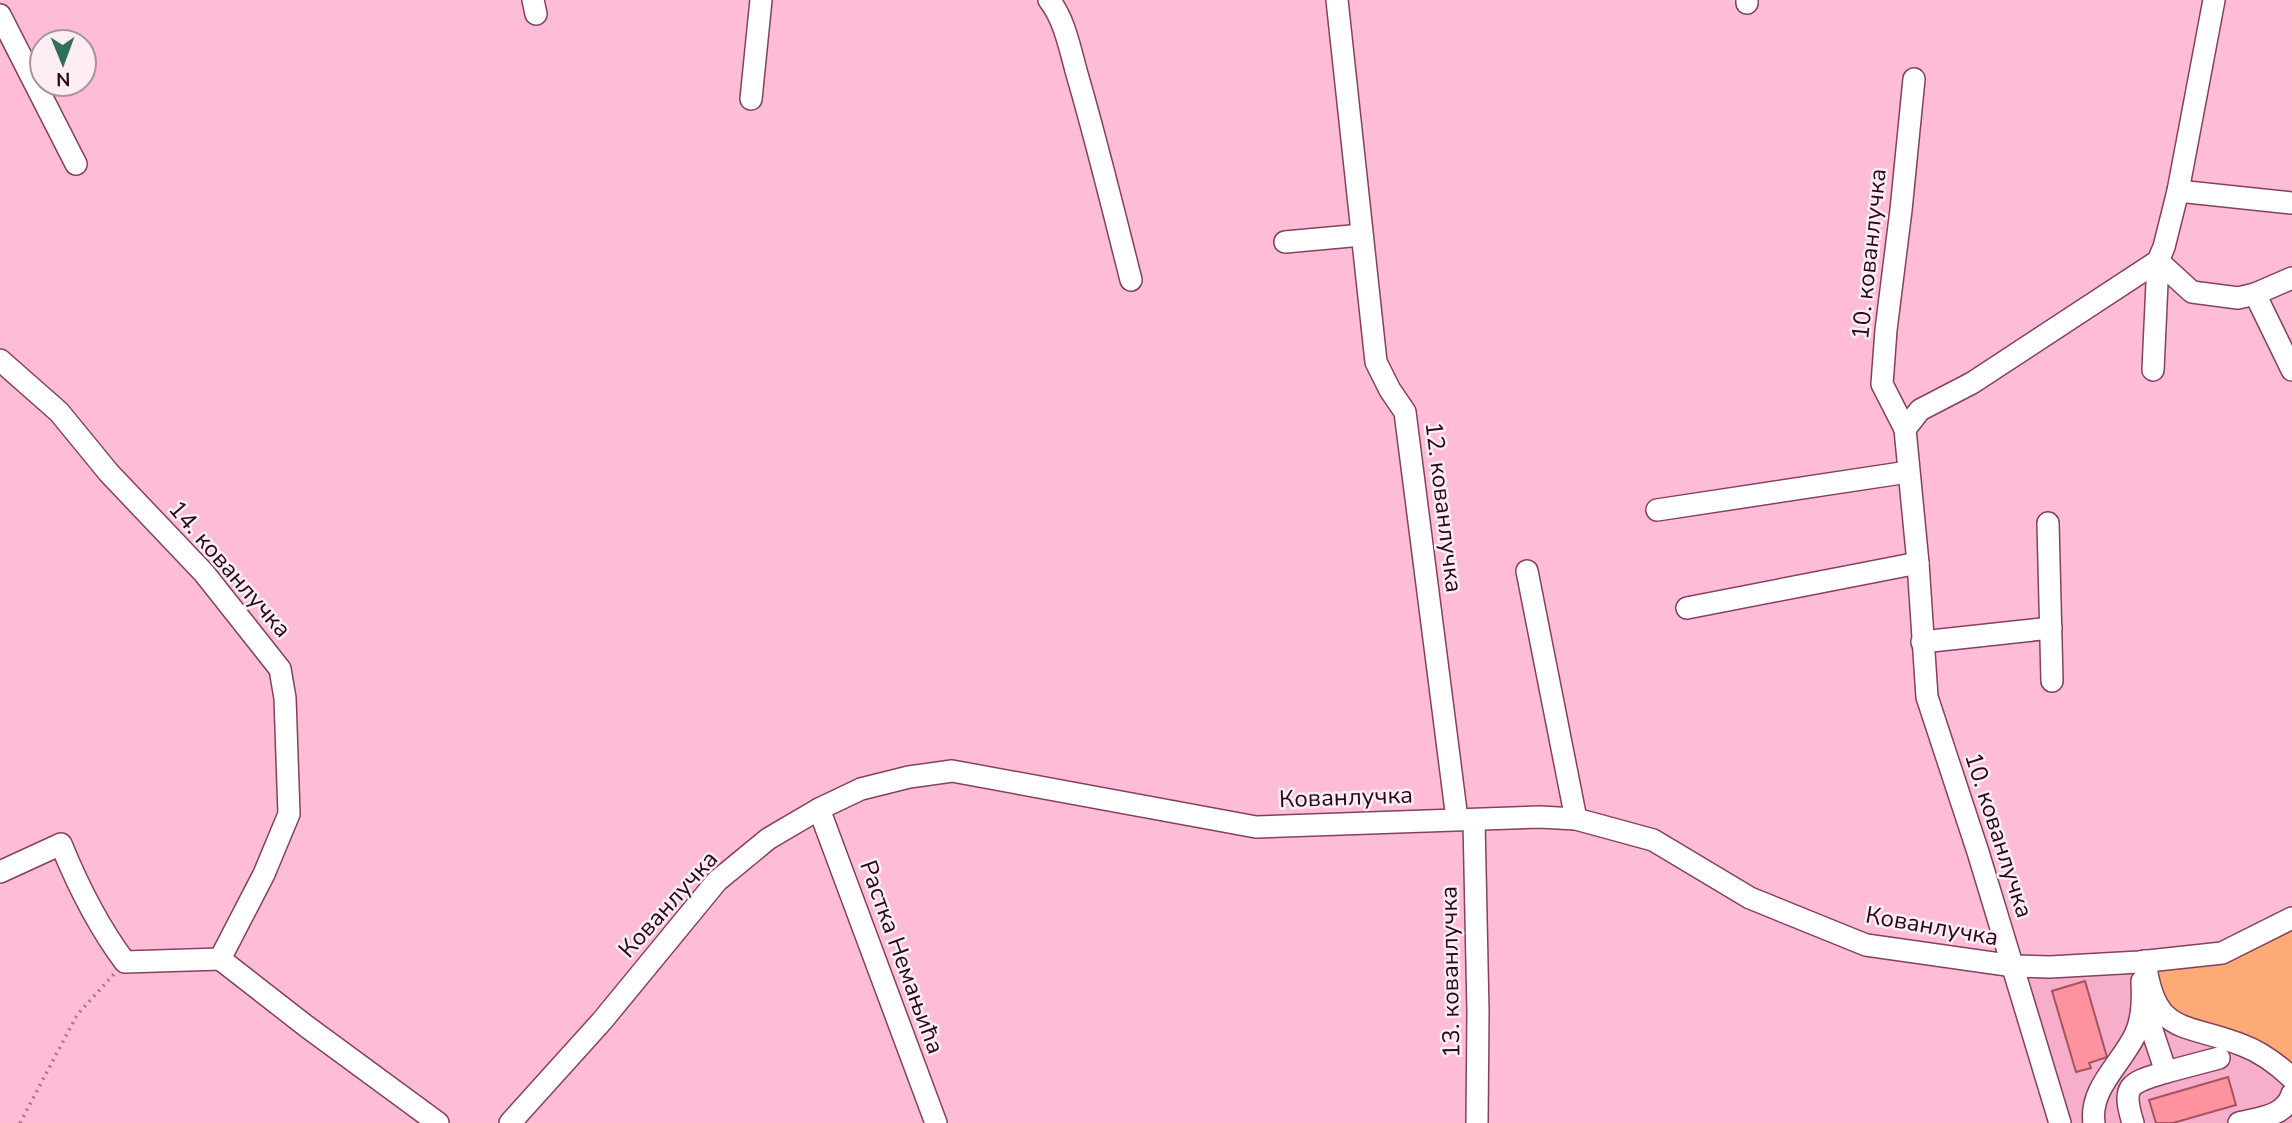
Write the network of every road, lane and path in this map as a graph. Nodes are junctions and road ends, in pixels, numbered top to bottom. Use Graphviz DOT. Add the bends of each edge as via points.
graph roads {
  1 [pos="761,0"];
  2 [pos="1337,0"];
  3 [pos="2214,0"];
  4 [pos="1051,3"];
  5 [pos="0,15"];
  6 [pos="1914,79"];
  7 [pos="751,99"];
  8 [pos="76,164"];
  9 [pos="2178,191"];
  10 [pos="2292,203"];
  11 [pos="1363,235"];
  12 [pos="1285,242"];
  13 [pos="2158,261"];
  14 [pos="2292,278"];
  15 [pos="1131,280"];
  16 [pos="2255,294"];
  17 [pos="0,360"];
  18 [pos="2153,370"];
  19 [pos="2292,370"];
  20 [pos="1905,429"];
  21 [pos="1908,472"];
  22 [pos="1657,510"];
  23 [pos="2048,523"];
  24 [pos="1918,563"];
  25 [pos="1527,571"];
  26 [pos="1687,607"];
  27 [pos="2051,628"];
  28 [pos="1922,642"];
  29 [pos="2052,681"];
  30 [pos="819,809"];
  31 [pos="1576,819"];
  32 [pos="1466,820"];
  33 [pos="0,872"];
  34 [pos="2292,918"];
  35 [pos="220,959"];
  36 [pos="2143,961"];
  37 [pos="125,962"];
  38 [pos="2014,966"];
  39 [pos="2148,1000"];
  40 [pos="2219,1058"];
  41 [pos="2166,1072"];
  42 [pos="2291,1083"];
  43 [pos="20,1123"];
  44 [pos="438,1123"];
  45 [pos="510,1123"];
  46 [pos="936,1123"];
  47 [pos="1477,1123"];
  48 [pos="2060,1123"];
  49 [pos="2094,1123"];
  50 [pos="2133,1123"];
  51 [pos="2239,1123"];
  1 -- 7 [label="street"];
  2 -- 11 [label="street, 12. кованлучка"];
  3 -- 9 [label="street"];
  4 -- 15 [label="street" via="1067,41 1101,158"];
  5 -- 8 [label="street"];
  6 -- 20 [label="street, 10. кованлучка" via="1882,384"];
  9 -- 10 [label="street"];
  9 -- 13 [label="street"];
  11 -- 12 [label="street"];
  11 -- 32 [label="street, 12. кованлучка" via="1376,362 1405,412"];
  13 -- 16 [label="street" via="2192,292 2238,298"];
  13 -- 18 [label="street"];
  13 -- 20 [label="street" via="1972,383 1920,410"];
  14 -- 16 [label="street"];
  16 -- 19 [label="street"];
  17 -- 35 [label="street, 14. кованлучка" via="59,412 108,473 204,573 281,669 289,814"];
  20 -- 21 [label="street, 10. кованлучка"];
  21 -- 22 [label="street"];
  21 -- 24 [label="street, 10. кованлучка"];
  23 -- 27 [label="street"];
  24 -- 26 [label="street"];
  24 -- 28 [label="street, 10. кованлучка"];
  25 -- 31 [label="street"];
  27 -- 28 [label="street"];
  27 -- 29 [label="street"];
  28 -- 38 [label="street, 10. кованлучка" via="1933,722"];
  30 -- 32 [label="street, Кованлучка" via="861,789 952,771 1256,827"];
  30 -- 45 [label="street, Кованлучка" via="768,839 718,881"];
  30 -- 46 [label="street, Растка Немањића"];
  31 -- 32 [label="street, Кованлучка"];
  31 -- 38 [label="street, Кованлучка" via="1653,840 1750,898 1866,945"];
  32 -- 47 [label="street, 13. кованлучка" via="1478,1013"];
  33 -- 37 [label="street" via="61,844 73,875"];
  34 -- 36 [label="street, Кованлучка" via="2221,953"];
  35 -- 37 [label="street"];
  35 -- 44 [label="street"];
  36 -- 38 [label="street, Кованлучка"];
  36 -- 39 [label="street"];
  37 -- 43 [label="path" via="77,1015"];
  38 -- 48 [label="street, 10. кованлучка"];
  39 -- 41 [label="street"];
  39 -- 42 [label="street" via="2173,1023 2256,1051"];
  39 -- 49 [label="street" via="2136,1033 2095,1101"];
  40 -- 41 [label="street"];
  41 -- 50 [label="street" via="2141,1079 2129,1090 2126,1098"];
  42 -- 51 [label="street" via="2287,1105 2280,1111"];
}
